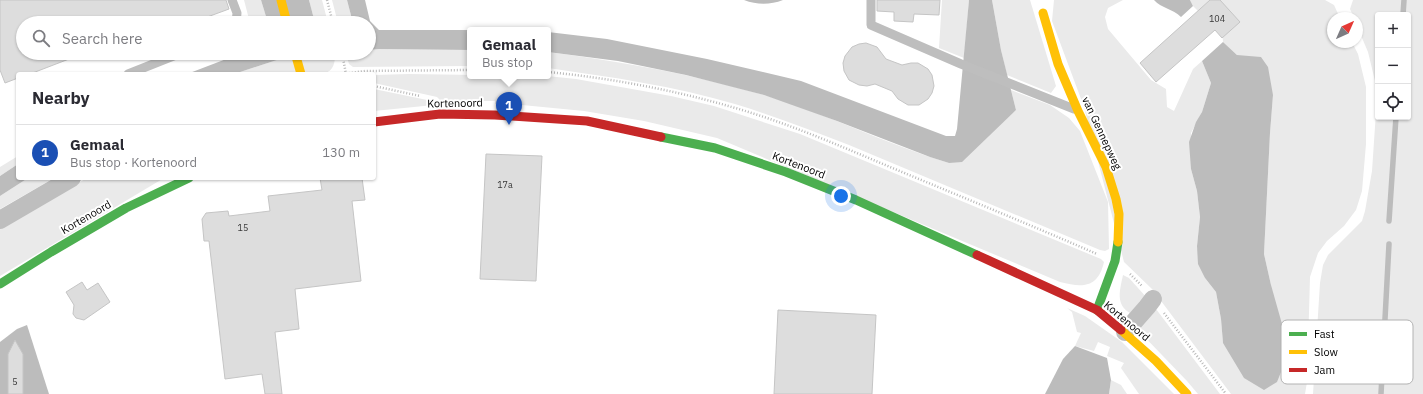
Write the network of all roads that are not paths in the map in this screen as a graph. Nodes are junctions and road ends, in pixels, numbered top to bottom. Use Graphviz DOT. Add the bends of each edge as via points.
graph roads {
  1 [pos="232,0"];
  2 [pos="281,0"];
  3 [pos="871,0"];
  4 [pos="1043,13"];
  5 [pos="237,16"];
  6 [pos="285,16"];
  7 [pos="163,60"];
  8 [pos="297,60"];
  9 [pos="133,72"];
  10 [pos="300,72"];
  11 [pos="1078,111"];
  12 [pos="376,122"];
  13 [pos="69,180"];
  14 [pos="185,180"];
  15 [pos="0,220"];
  16 [pos="0,284"];
  17 [pos="1153,299"];
  18 [pos="1098,310"];
  19 [pos="1125,332"];
  20 [pos="1187,394"];
  1 -- 5 [label="lane"];
  2 -- 6 [label="street"];
  3 -- 11 [label="lane" via="870,25"];
  4 -- 11 [label="street, van Gennepweg" via="1058,64"];
  7 -- 9 [label="lane"];
  8 -- 10 [label="street"];
  11 -- 18 [label="street, van Gennepweg" via="1106,167 1116,199 1119,233 1115,261"];
  12 -- 18 [label="street, Kortenoord" via="440,114 587,121 715,148 786,172 856,200"];
  13 -- 15 [label="street"];
  14 -- 16 [label="street, Kortenoord" via="126,208"];
  17 -- 19 [label="street"];
  18 -- 19 [label="street, Kortenoord"];
  19 -- 20 [label="street, Kortenoord" via="1174,378"];
}
